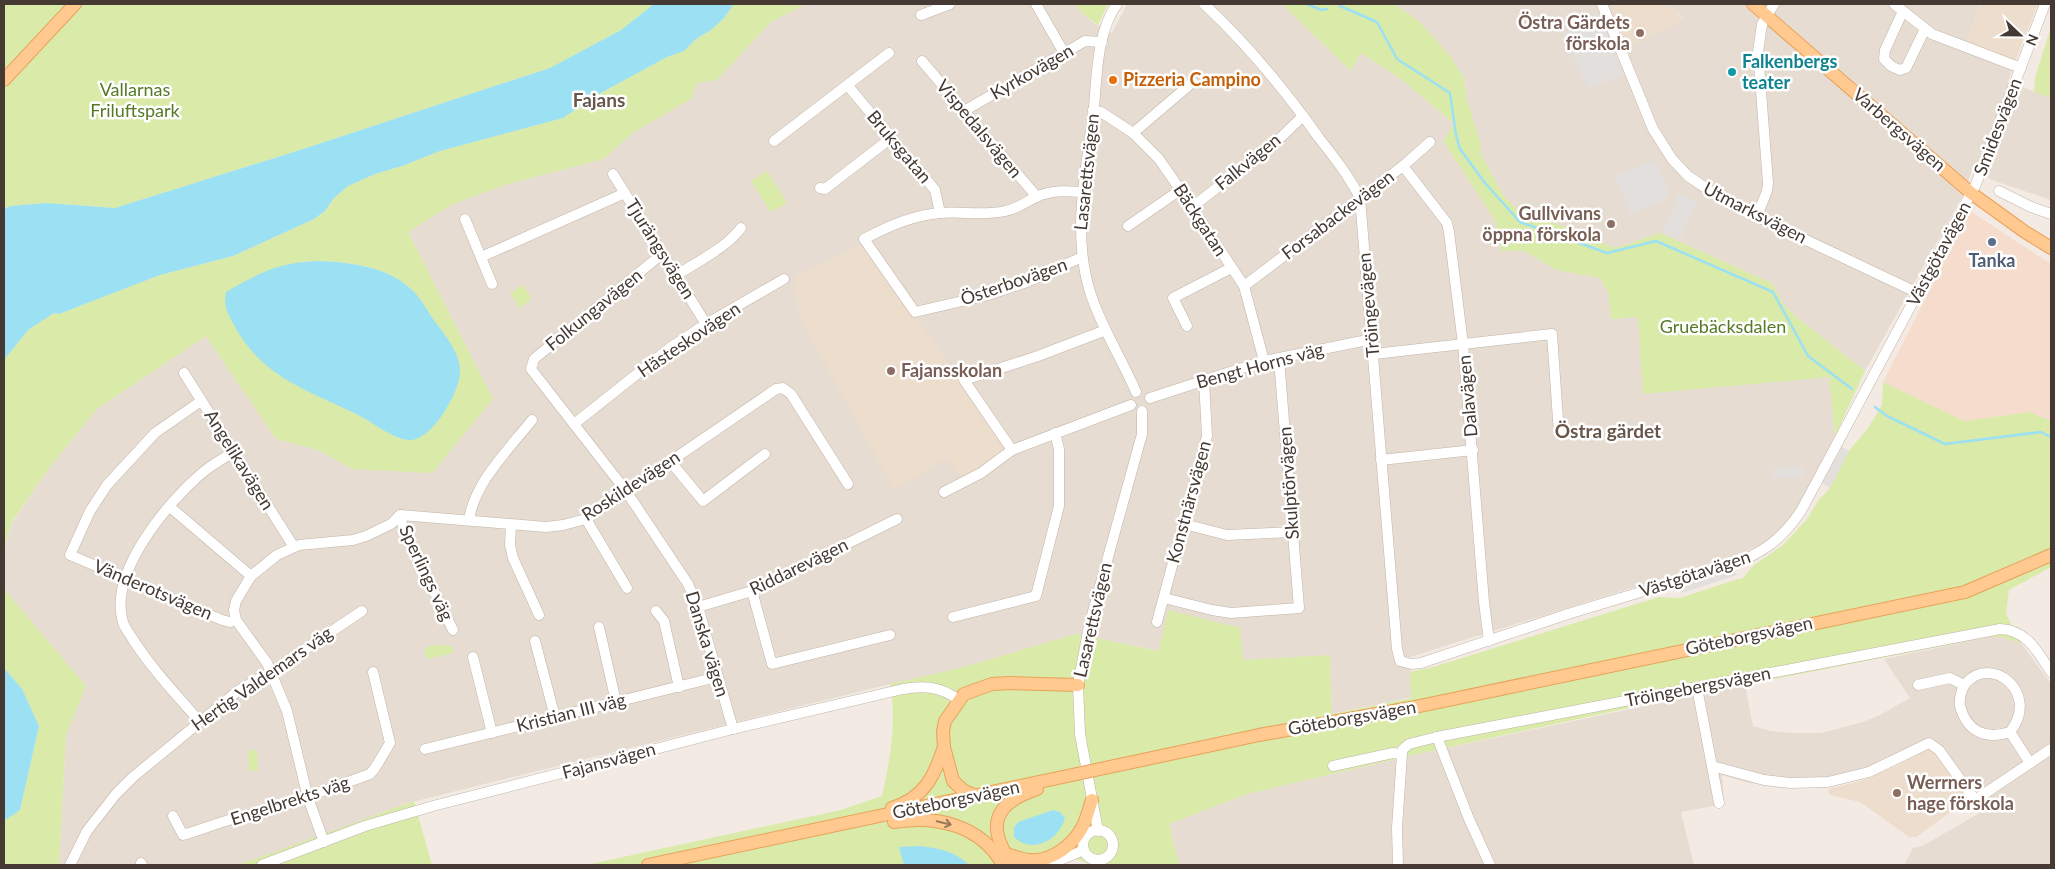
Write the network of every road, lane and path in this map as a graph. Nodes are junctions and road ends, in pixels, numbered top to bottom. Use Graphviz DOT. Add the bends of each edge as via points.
graph roads {
  1 [pos="75,4"];
  2 [pos="950,4"];
  3 [pos="1036,4"];
  4 [pos="1117,4"];
  5 [pos="1204,4"];
  6 [pos="1602,4"];
  7 [pos="1753,4"];
  8 [pos="1774,4"];
  9 [pos="1894,4"];
  10 [pos="2045,4"];
  11 [pos="1903,11"];
  12 [pos="921,15"];
  13 [pos="1766,16"];
  14 [pos="1925,29"];
  15 [pos="1102,42"];
  16 [pos="889,53"];
  17 [pos="1064,53"];
  18 [pos="922,61"];
  19 [pos="2021,68"];
  20 [pos="4,80"];
  21 [pos="1193,82"];
  22 [pos="848,86"];
  23 [pos="1093,110"];
  24 [pos="964,111"];
  25 [pos="1303,116"];
  26 [pos="1133,133"];
  27 [pos="891,138"];
  28 [pos="774,141"];
  29 [pos="1430,142"];
  30 [pos="1403,166"];
  31 [pos="613,174"];
  32 [pos="820,188"];
  33 [pos="1180,190"];
  34 [pos="1999,191"];
  35 [pos="1082,192"];
  36 [pos="625,193"];
  37 [pos="1972,193"];
  38 [pos="1037,197"];
  39 [pos="1360,198"];
  40 [pos="1192,207"];
  41 [pos="940,213"];
  42 [pos="2051,214"];
  43 [pos="1757,216"];
  44 [pos="464,219"];
  45 [pos="1128,226"];
  46 [pos="741,228"];
  47 [pos="2051,248"];
  48 [pos="662,254"];
  49 [pos="481,257"];
  50 [pos="1082,257"];
  51 [pos="1231,268"];
  52 [pos="677,274"];
  53 [pos="784,279"];
  54 [pos="492,284"];
  55 [pos="1244,286"];
  56 [pos="1918,293"];
  57 [pos="706,324"];
  58 [pos="1187,326"];
  59 [pos="1106,330"];
  60 [pos="1372,339"];
  61 [pos="1463,344"];
  62 [pos="1374,354"];
  63 [pos="1280,359"];
  64 [pos="1264,362"];
  65 [pos="531,369"];
  66 [pos="184,373"];
  67 [pos="1204,380"];
  68 [pos="1136,392"];
  69 [pos="1150,398"];
  70 [pos="201,401"];
  71 [pos="1130,405"];
  72 [pos="1142,411"];
  73 [pos="532,420"];
  74 [pos="574,424"];
  75 [pos="1055,433"];
  76 [pos="1559,434"];
  77 [pos="1012,450"];
  78 [pos="1472,450"];
  79 [pos="233,452"];
  80 [pos="765,454"];
  81 [pos="1381,460"];
  82 [pos="670,461"];
  83 [pos="848,484"];
  84 [pos="626,491"];
  85 [pos="944,492"];
  86 [pos="170,506"];
  87 [pos="400,515"];
  88 [pos="586,519"];
  89 [pos="897,519"];
  90 [pos="470,520"];
  91 [pos="1184,524"];
  92 [pos="511,525"];
  93 [pos="1293,532"];
  94 [pos="294,547"];
  95 [pos="2051,556"];
  96 [pos="251,576"];
  97 [pos="125,579"];
  98 [pos="627,588"];
  99 [pos="752,591"];
  100 [pos="1164,598"];
  101 [pos="698,607"];
  102 [pos="362,611"];
  103 [pos="656,612"];
  104 [pos="539,615"];
  105 [pos="953,617"];
  106 [pos="236,620"];
  107 [pos="1157,622"];
  108 [pos="599,627"];
  109 [pos="453,630"];
  110 [pos="890,634"];
  111 [pos="535,641"];
  112 [pos="1489,642"];
  113 [pos="473,658"];
  114 [pos="1400,661"];
  115 [pos="271,672"];
  116 [pos="373,672"];
  117 [pos="2051,672"];
  118 [pos="717,677"];
  119 [pos="1078,685"];
  120 [pos="1918,685"];
  121 [pos="1964,685"];
  122 [pos="679,687"];
  123 [pos="1696,688"];
  124 [pos="959,700"];
  125 [pos="616,702"];
  126 [pos="554,717"];
  127 [pos="199,721"];
  128 [pos="733,729"];
  129 [pos="492,732"];
  130 [pos="2010,732"];
  131 [pos="1437,737"];
  132 [pos="944,747"];
  133 [pos="425,749"];
  134 [pos="2051,749"];
  135 [pos="1402,754"];
  136 [pos="2030,763"];
  137 [pos="1333,766"];
  138 [pos="1712,766"];
  139 [pos="1073,778"];
  140 [pos="974,796"];
  141 [pos="308,798"];
  142 [pos="1092,800"];
  143 [pos="1719,803"];
  144 [pos="173,816"];
  145 [pos="828,828"];
  146 [pos="1098,831"];
  147 [pos="785,836"];
  148 [pos="324,842"];
  149 [pos="1084,850"];
  150 [pos="1008,862"];
  151 [pos="1104,862"];
  152 [pos="70,865"];
  153 [pos="262,865"];
  154 [pos="648,865"];
  155 [pos="1048,865"];
  156 [pos="1398,865"];
  157 [pos="1490,865"];
  1 -- 20 [label="main road"];
  2 -- 12 [label="street"];
  3 -- 17 [label="street"];
  4 -- 15 [label="street, Lasarettsvägen"];
  5 -- 25 [label="street, Tröingevägen" via="1240,40"];
  6 -- 43 [label="street, Utmarksvägen" via="1654,130 1672,159 1695,182 1728,203"];
  7 -- 13 [label="main road, Varbergsvägen"];
  8 -- 13 [label="street"];
  9 -- 11 [label="street"];
  10 -- 19 [label="street, Smidesvägen"];
  11 -- 14 [label="street"];
  11 -- 14 [label="street" via="1885,50 1886,62 1900,70 1906,68"];
  13 -- 37 [label="main road, Varbergsvägen"];
  13 -- 43 [label="street" via="1758,52 1768,183"];
  14 -- 19 [label="street"];
  15 -- 17 [label="street, Kyrkovägen" via="1085,41"];
  15 -- 23 [label="street, Lasarettsvägen"];
  16 -- 22 [label="street"];
  17 -- 24 [label="street, Kyrkovägen"];
  18 -- 24 [label="street, Vispedalsvägen"];
  19 -- 37 [label="street, Smidesvägen"];
  21 -- 26 [label="street"];
  22 -- 27 [label="street, Bruksgatan"];
  22 -- 28 [label="street"];
  23 -- 26 [label="street, Bäckgatan"];
  23 -- 35 [label="street, Lasarettsvägen"];
  24 -- 38 [label="street, Vispedalsvägen"];
  25 -- 39 [label="street, Tröingevägen"];
  25 -- 40 [label="street, Falkvägen" via="1275,143"];
  26 -- 33 [label="street, Bäckgatan" via="1159,159"];
  27 -- 32 [label="street" via="825,188"];
  27 -- 41 [label="street, Bruksgatan" via="935,190"];
  29 -- 30 [label="street, Forsabackevägen"];
  30 -- 39 [label="street, Forsabackevägen"];
  30 -- 61 [label="street, Dalavägen" via="1447,222"];
  31 -- 36 [label="street, Tjurängsvägen"];
  33 -- 40 [label="street, Bäckgatan"];
  33 -- 45 [label="street"];
  34 -- 42 [label="street"];
  35 -- 38 [label="street" via="1062,191"];
  35 -- 50 [label="street, Lasarettsvägen"];
  36 -- 48 [label="street, Tjurängsvägen"];
  36 -- 49 [label="street"];
  37 -- 47 [label="main road, Varbergsvägen"];
  37 -- 56 [label="street, Västgötavägen"];
  38 -- 41 [label="street" via="1004,212"];
  39 -- 55 [label="street, Forsabackevägen"];
  39 -- 60 [label="street, Tröingevägen"];
  40 -- 51 [label="street, Bäckgatan"];
  41 -- 50 [label="street, Österbovägen" via="888,226 864,239 915,312 988,295 1027,282"];
  43 -- 56 [label="street, Utmarksvägen"];
  44 -- 49 [label="street"];
  46 -- 52 [label="street" via="726,244"];
  48 -- 52 [label="street, Tjurängsvägen"];
  48 -- 65 [label="street, Folkungavägen" via="534,359"];
  49 -- 54 [label="street"];
  50 -- 59 [label="street, Lasarettsvägen" via="1090,292"];
  51 -- 55 [label="street, Bäckgatan"];
  51 -- 58 [label="street" via="1173,298"];
  52 -- 57 [label="street, Tjurängsvägen"];
  53 -- 57 [label="street, Hästeskovägen"];
  55 -- 64 [label="street, Bäckgatan"];
  56 -- 112 [label="street, Västgötavägen" via="1801,511 1777,540 1752,557 1730,566 1568,614"];
  57 -- 74 [label="street, Hästeskovägen" via="671,347"];
  59 -- 68 [label="street, Lasarettsvägen"];
  59 -- 77 [label="street" via="964,380"];
  60 -- 62 [label="street, Tröingevägen"];
  60 -- 63 [label="street, Bengt Horns väg"];
  61 -- 62 [label="street"];
  61 -- 76 [label="street" via="1552,334"];
  61 -- 78 [label="street, Dalavägen"];
  62 -- 81 [label="street, Tröingevägen"];
  63 -- 64 [label="street, Bengt Horns väg"];
  63 -- 93 [label="street, Skulptörvägen"];
  64 -- 67 [label="street, Bengt Horns väg"];
  65 -- 74 [label="street, Danska vägen"];
  66 -- 70 [label="street, Angelikavägen"];
  67 -- 69 [label="street, Bengt Horns väg"];
  67 -- 91 [label="street, Konstnärsvägen" via="1207,436"];
  68 -- 69 [label="street" via="1145,393"];
  68 -- 71 [label="street" via="1131,396"];
  69 -- 72 [label="street"];
  70 -- 79 [label="street, Angelikavägen"];
  70 -- 97 [label="street, Vänderotsvägen" via="156,433 107,485 70,555"];
  71 -- 72 [label="street"];
  71 -- 75 [label="street"];
  72 -- 119 [label="street, Lasarettsvägen" via="1142,434 1089,626"];
  73 -- 90 [label="street" via="478,490"];
  74 -- 84 [label="street, Danska vägen"];
  75 -- 77 [label="street"];
  75 -- 105 [label="street" via="1059,449 1059,506 1036,596"];
  77 -- 85 [label="street" via="983,471"];
  78 -- 81 [label="street"];
  78 -- 112 [label="street, Dalavägen"];
  79 -- 86 [label="street" via="204,472"];
  79 -- 94 [label="street, Angelikavägen"];
  80 -- 82 [label="street" via="702,501"];
  81 -- 114 [label="street, Tröingevägen"];
  82 -- 83 [label="street, Roskildevägen" via="776,389 783,388 791,394"];
  82 -- 84 [label="street, Roskildevägen"];
  84 -- 88 [label="street, Roskildevägen"];
  84 -- 101 [label="street, Danska vägen" via="678,566"];
  86 -- 96 [label="street"];
  86 -- 97 [label="street" via="147,534"];
  87 -- 90 [label="street, Roskildevägen"];
  87 -- 94 [label="street" via="391,524 353,540"];
  87 -- 109 [label="street, Sperlings väg" via="407,538"];
  88 -- 92 [label="street, Roskildevägen" via="546,527"];
  88 -- 98 [label="street"];
  89 -- 99 [label="street, Riddarevägen"];
  90 -- 92 [label="street, Roskildevägen"];
  91 -- 93 [label="street" via="1227,535"];
  91 -- 100 [label="street, Konstnärsvägen"];
  92 -- 104 [label="street" via="513,558"];
  93 -- 100 [label="street, Skulptörvägen" via="1299,608 1231,613"];
  94 -- 96 [label="street"];
  95 -- 139 [label="main road, Göteborgsvägen, bridge" via="1965,592 1410,708 1259,734"];
  96 -- 106 [label="street" via="236,601"];
  97 -- 106 [label="street, Vänderotsvägen" via="222,620"];
  97 -- 127 [label="street" via="120,605 123,623 142,655"];
  99 -- 101 [label="street, Riddarevägen"];
  99 -- 110 [label="street" via="772,664"];
  100 -- 107 [label="street, Konstnärsvägen"];
  101 -- 118 [label="street, Danska vägen"];
  102 -- 115 [label="street, Hertig Valdemars väg"];
  103 -- 122 [label="street" via="664,621"];
  106 -- 115 [label="street"];
  108 -- 125 [label="street"];
  111 -- 126 [label="street"];
  112 -- 114 [label="street, Västgötavägen" via="1421,663"];
  113 -- 129 [label="street"];
  115 -- 127 [label="street, Hertig Valdemars väg" via="239,690"];
  115 -- 141 [label="street" via="288,716"];
  116 -- 141 [label="street, Engelbrekts väg" via="390,743 370,774"];
  117 -- 123 [label="street, Tröingebergsvägen" via="2030,641 2017,632 2000,629"];
  118 -- 122 [label="street, Kristian III väg"];
  118 -- 128 [label="street, Danska vägen"];
  119 -- 124 [label="main road" via="992,684 964,694"];
  119 -- 142 [label="street, Lasarettsvägen" via="1080,734"];
  120 -- 121 [label="street" via="1950,678"];
  121 -- 130 [label="street" via="1959,704 1971,726 1989,736"];
  121 -- 130 [label="street" via="1980,673 1995,674 2007,680 2021,702 2019,718"];
  122 -- 125 [label="street, Kristian III väg"];
  123 -- 131 [label="street, Tröingebergsvägen"];
  123 -- 138 [label="street"];
  124 -- 128 [label="street, Fajansvägen" via="944,690 915,687"];
  124 -- 132 [label="main road" via="945,721"];
  125 -- 126 [label="street, Kristian III väg"];
  126 -- 129 [label="street, Kristian III väg"];
  127 -- 152 [label="street, Hertig Valdemars väg" via="116,794 87,832"];
  128 -- 148 [label="street, Fajansvägen" via="424,809"];
  129 -- 133 [label="street, Kristian III väg"];
  130 -- 136 [label="street"];
  131 -- 135 [label="street, Tröingebergsvägen" via="1409,744"];
  131 -- 157 [label="street"];
  132 -- 140 [label="main road" via="953,781"];
  132 -- 147 [label="main road" via="939,763 917,797 880,811 790,829"];
  134 -- 136 [label="street"];
  135 -- 137 [label="street, Tröingebergsvägen" via="1393,753"];
  135 -- 156 [label="street"];
  136 -- 138 [label="street" via="1975,800 1939,750 1929,743 1869,772 1828,782 1764,780"];
  138 -- 143 [label="street"];
  139 -- 140 [label="main road, Göteborgsvägen"];
  139 -- 150 [label="main road" via="1024,793 1006,806 997,820 996,833"];
  140 -- 145 [label="main road, Göteborgsvägen"];
  141 -- 144 [label="street, Engelbrekts väg" via="263,813 245,814 183,835"];
  141 -- 148 [label="street"];
  142 -- 146 [label="street, Lasarettsvägen"];
  142 -- 150 [label="main road" via="1078,834 1057,853 1043,859"];
  145 -- 147 [label="main road, Göteborgsvägen"];
  145 -- 150 [label="main road, one-way" via="843,832 908,819 942,822 977,835"];
  146 -- 149 [label="street" via="1085,838"];
  146 -- 151 [label="street, Lasarettsvägen" via="1107,834 1112,844"];
  147 -- 154 [label="main road, Göteborgsvägen"];
  148 -- 153 [label="street, Fajansvägen"];
  149 -- 151 [label="street, Lasarettsvägen" via="1091,859"];
  149 -- 155 [label="street"];
}
